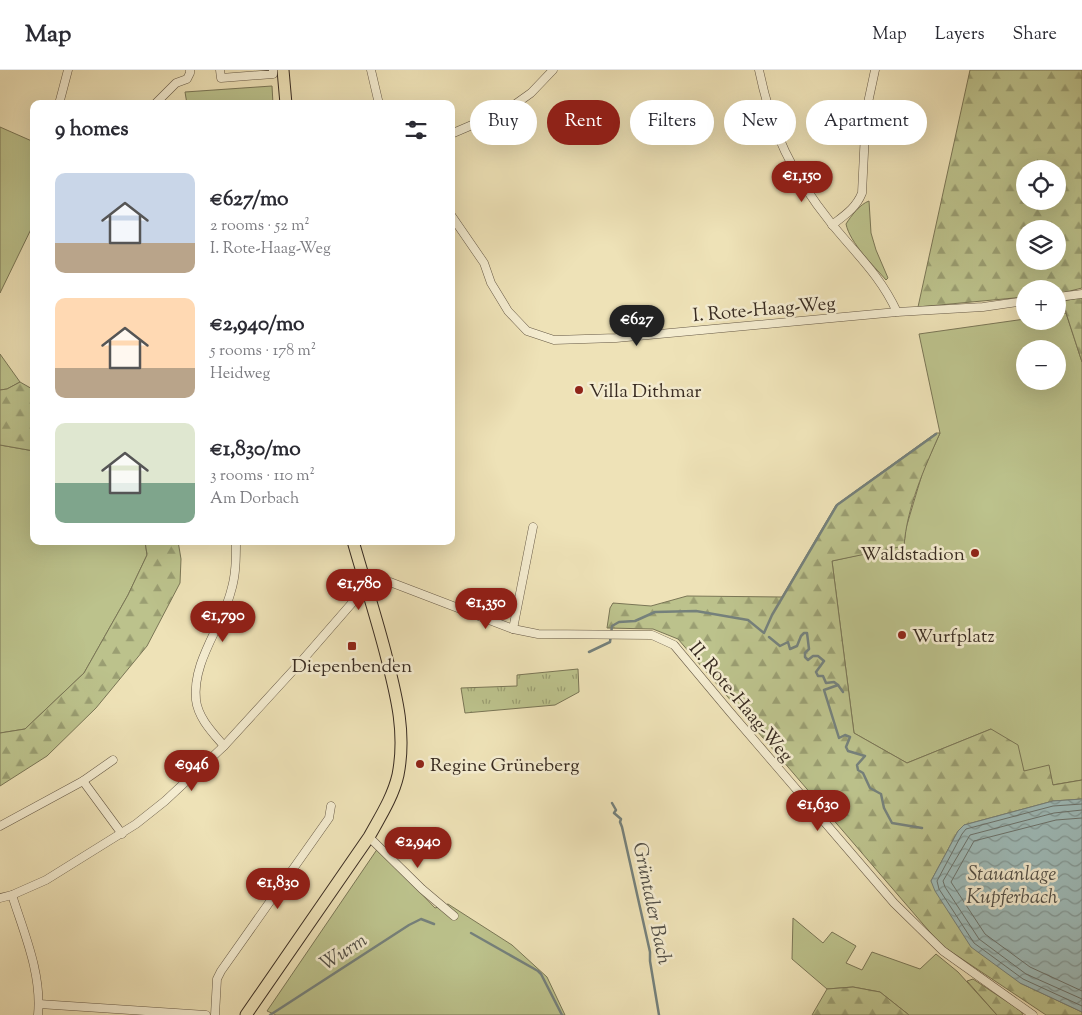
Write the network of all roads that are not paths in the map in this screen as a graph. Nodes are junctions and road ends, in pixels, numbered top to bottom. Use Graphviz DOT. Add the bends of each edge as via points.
graph roads {
  1 [pos="68,70"];
  2 [pos="190,70"];
  3 [pos="220,70"];
  4 [pos="273,70"];
  5 [pos="283,70"];
  6 [pos="371,70"];
  7 [pos="553,70"];
  8 [pos="759,70"];
  9 [pos="875,70"];
  10 [pos="60,100"];
  11 [pos="159,100"];
  12 [pos="286,100"];
  13 [pos="378,100"];
  14 [pos="455,132"];
  15 [pos="455,221"];
  16 [pos="832,225"];
  17 [pos="1082,294"];
  18 [pos="1066,296"];
  19 [pos="1016,302"];
  20 [pos="897,312"];
  21 [pos="533,527"];
  22 [pos="236,545"];
  23 [pos="354,545"];
  24 [pos="366,587"];
  25 [pos="513,629"];
  26 [pos="224,746"];
  27 [pos="113,760"];
  28 [pos="83,781"];
  29 [pos="331,806"];
  30 [pos="0,826"];
  31 [pos="122,834"];
  32 [pos="369,837"];
  33 [pos="12,895"];
  34 [pos="0,898"];
  35 [pos="454,916"];
  36 [pos="39,1004"];
  37 [pos="38,1015"];
  38 [pos="206,1015"];
  39 [pos="215,1015"];
  40 [pos="246,1015"];
  41 [pos="1033,1015"];
  1 -- 10 [label="street"];
  2 -- 11 [label="street" via="187,79 176,83"];
  3 -- 4 [label="street" via="221,78 273,74"];
  5 -- 12 [label="main road"];
  6 -- 13 [label="street"];
  7 -- 14 [label="street" via="531,93 507,110"];
  8 -- 16 [label="street" via="776,134 789,162"];
  9 -- 16 [label="street" via="866,112 862,193 858,203"];
  15 -- 20 [label="street, I. Rote-Haag-Weg" via="484,263 508,311 527,331 554,340 616,338"];
  16 -- 20 [label="street" via="879,279"];
  17 -- 18 [label="street"];
  19 -- 20 [label="street, I. Rote-Haag-Weg"];
  21 -- 25 [label="street"];
  22 -- 26 [label="street" via="232,591 206,652 198,677 196,700 209,729"];
  23 -- 24 [label="main road"];
  24 -- 25 [label="street, II. Rote-Haag-Weg" via="376,582 390,582"];
  24 -- 26 [label="street"];
  24 -- 32 [label="main road" via="398,702 402,739 395,786"];
  25 -- 41 [label="street, II. Rote-Haag-Weg" via="538,634 652,635 674,644 894,903 943,951"];
  26 -- 31 [label="street" via="165,801"];
  27 -- 28 [label="street"];
  28 -- 30 [label="street"];
  28 -- 31 [label="street"];
  29 -- 39 [label="street" via="329,818 221,971"];
  31 -- 33 [label="street" via="46,880"];
  32 -- 35 [label="street"];
  32 -- 40 [label="main road"];
  33 -- 34 [label="street"];
  33 -- 36 [label="street" via="32,958"];
  36 -- 37 [label="street"];
  36 -- 38 [label="street"];
}
